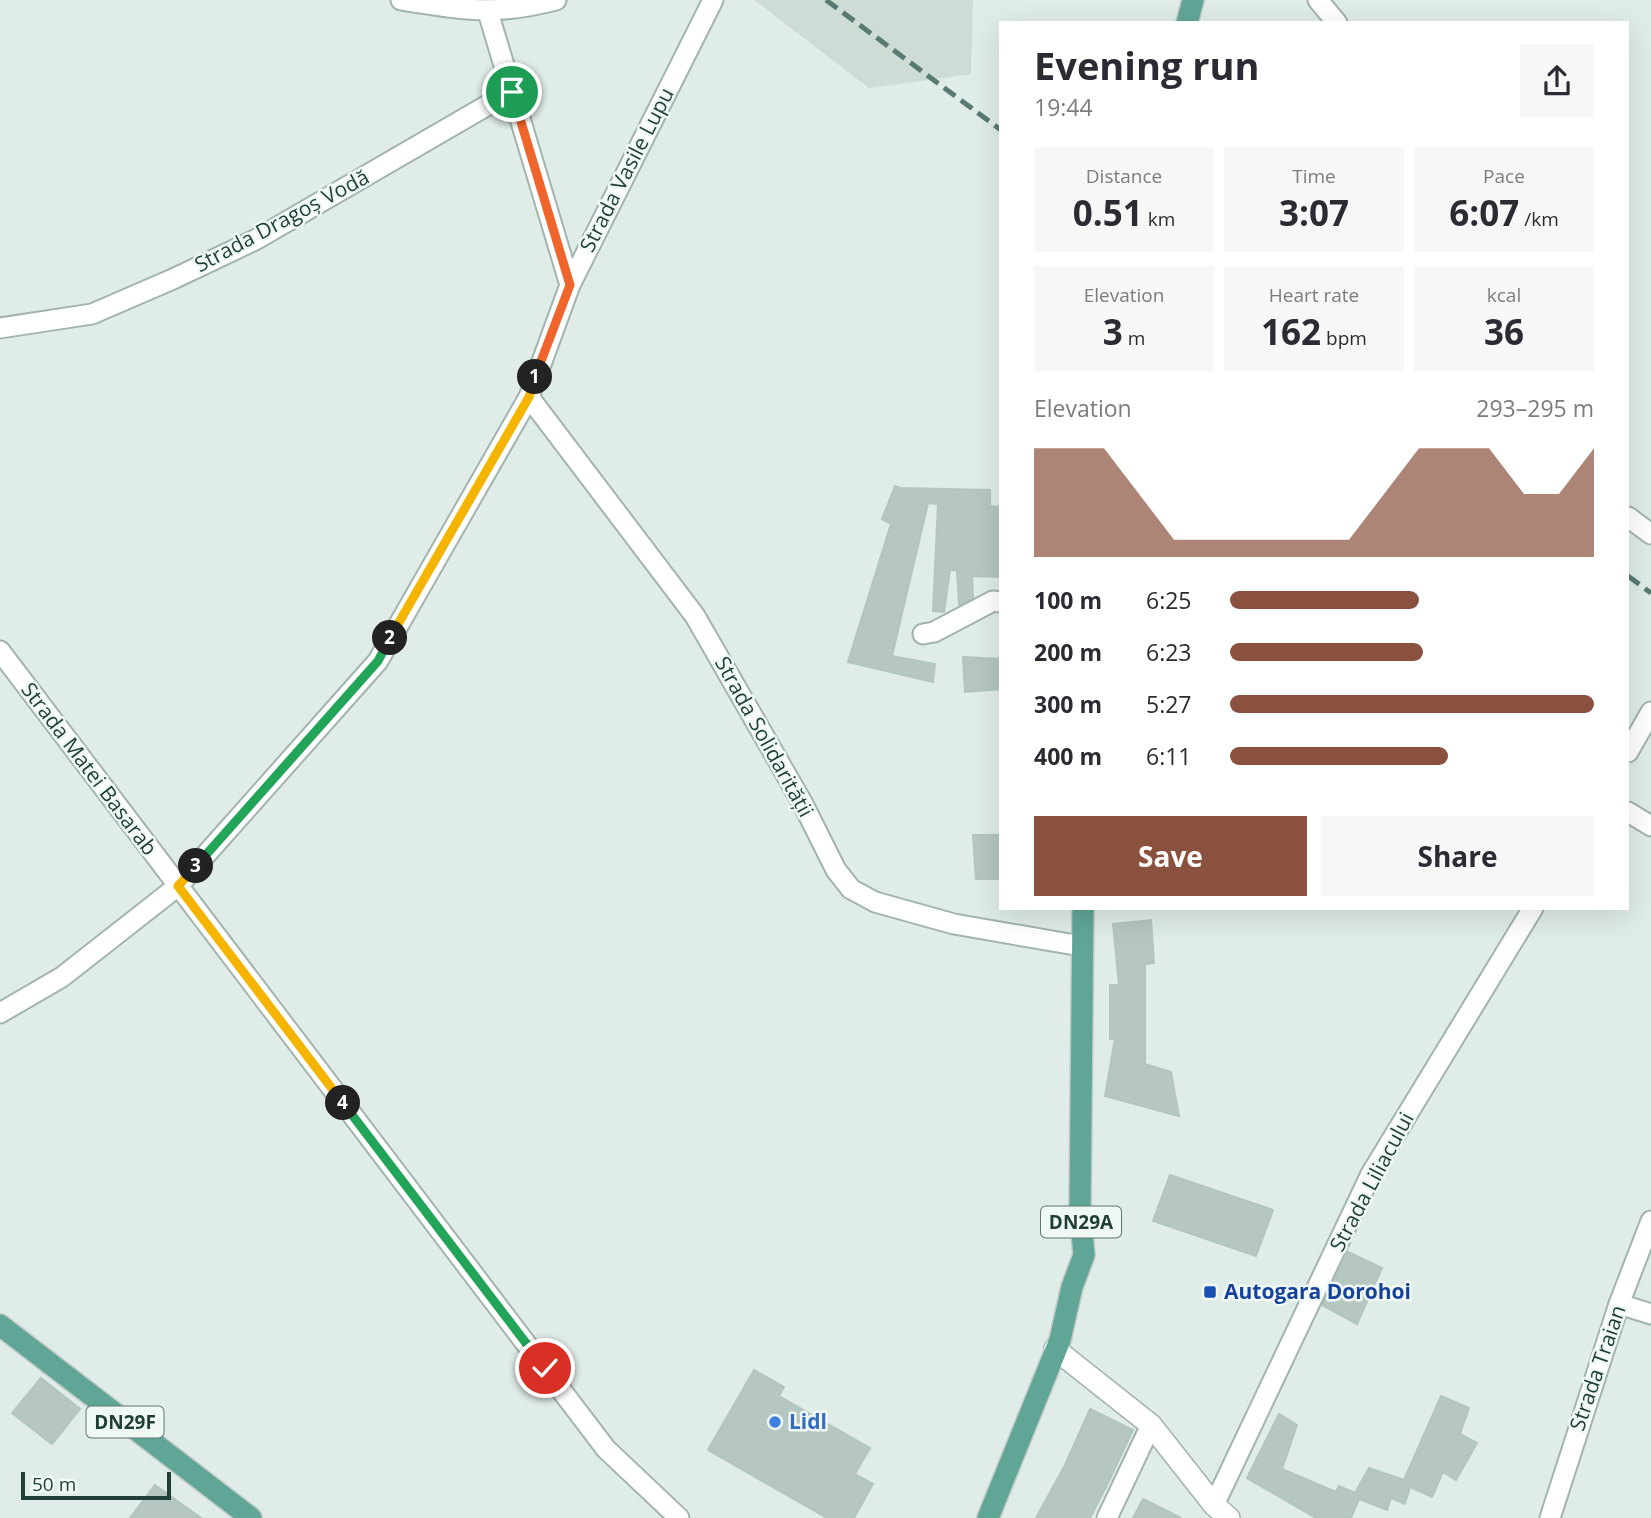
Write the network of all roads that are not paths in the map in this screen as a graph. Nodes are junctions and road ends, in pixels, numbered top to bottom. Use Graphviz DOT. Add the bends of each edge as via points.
graph roads {
  1 [pos="401,0"];
  2 [pos="556,0"];
  3 [pos="713,0"];
  4 [pos="1193,0"];
  5 [pos="1318,0"];
  6 [pos="488,12"];
  7 [pos="1188,21"];
  8 [pos="1335,21"];
  9 [pos="512,92"];
  10 [pos="570,285"];
  11 [pos="0,328"];
  12 [pos="529,397"];
  13 [pos="1629,518"];
  14 [pos="1651,534"];
  15 [pos="999,602"];
  16 [pos="923,634"];
  17 [pos="0,651"];
  18 [pos="1651,712"];
  19 [pos="1629,750"];
  20 [pos="1629,813"];
  21 [pos="1651,826"];
  22 [pos="178,886"];
  23 [pos="1083,910"];
  24 [pos="1532,910"];
  25 [pos="1081,946"];
  26 [pos="0,1013"];
  27 [pos="1651,1221"];
  28 [pos="1619,1304"];
  29 [pos="1651,1314"];
  30 [pos="0,1325"];
  31 [pos="1055,1349"];
  32 [pos="1151,1425"];
  33 [pos="1221,1512"];
  34 [pos="251,1518"];
  35 [pos="679,1518"];
  36 [pos="988,1518"];
  37 [pos="1107,1518"];
  38 [pos="1550,1518"];
  1 -- 6 [label="street"];
  2 -- 6 [label="street"];
  3 -- 10 [label="street, Strada Vasile Lupu"];
  4 -- 7 [label="main road"];
  5 -- 8 [label="street"];
  6 -- 9 [label="street"];
  9 -- 10 [label="street"];
  9 -- 11 [label="street, Strada Dragoș Vodă" via="256,240 173,279 92,314"];
  10 -- 12 [label="street, Strada Vasile Lupu"];
  12 -- 22 [label="street, Strada Vasile Lupu" via="378,661"];
  12 -- 25 [label="street, Strada Solidarității" via="695,617 851,890 875,902 954,924"];
  13 -- 14 [label="street"];
  15 -- 16 [label="street"];
  17 -- 22 [label="street, Strada Matei Basarab"];
  18 -- 19 [label="street"];
  20 -- 21 [label="street"];
  22 -- 26 [label="street, Strada Vasile Lupu" via="62,977"];
  22 -- 35 [label="street, Strada Matei Basarab" via="606,1449"];
  23 -- 25 [label="main road, DN29A"];
  24 -- 33 [label="street, Strada Liliacului" via="1371,1174"];
  25 -- 31 [label="main road, DN29A" via="1080,1210 1084,1255"];
  27 -- 28 [label="street, Strada Traian"];
  28 -- 29 [label="street"];
  28 -- 38 [label="street, Strada Traian"];
  30 -- 34 [label="main road, DN29F"];
  31 -- 32 [label="street"];
  31 -- 36 [label="main road, DN29A"];
  32 -- 33 [label="street"];
  32 -- 37 [label="street"];
}
